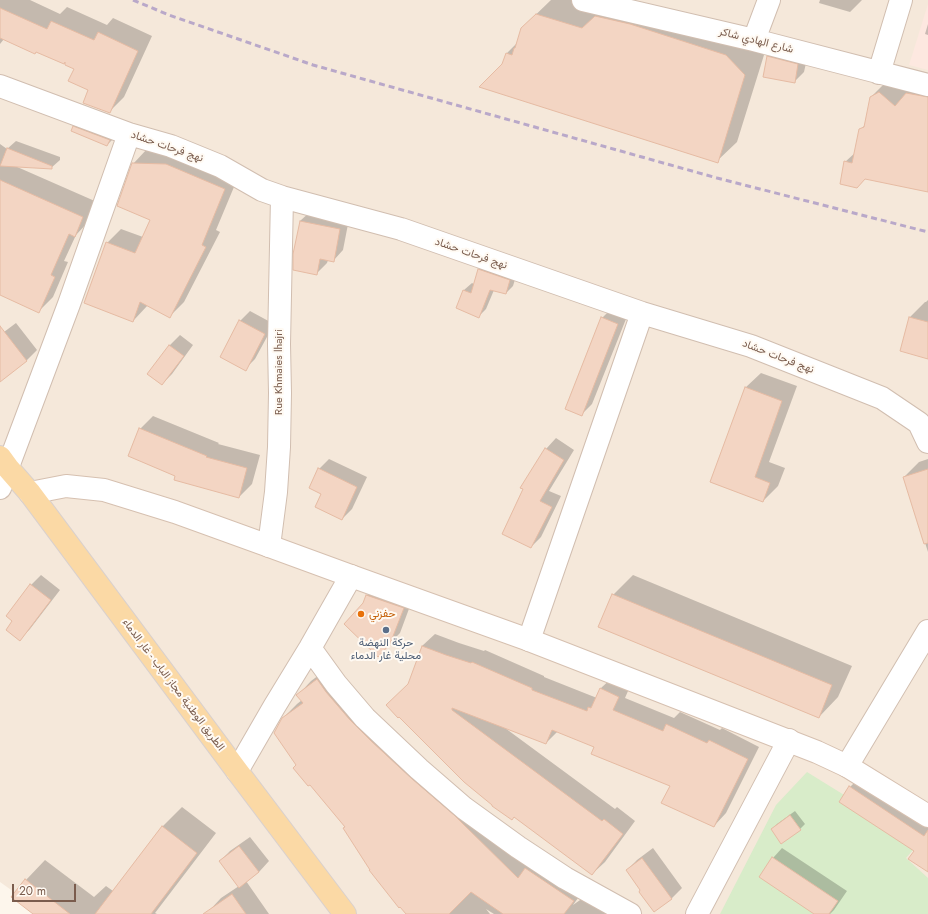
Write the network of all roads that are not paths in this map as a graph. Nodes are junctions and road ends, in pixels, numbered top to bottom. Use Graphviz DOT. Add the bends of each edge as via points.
graph roads {
  1 [pos="583,0"];
  2 [pos="769,0"];
  3 [pos="901,0"];
  4 [pos="754,40"];
  5 [pos="879,73"];
  6 [pos="928,85"];
  7 [pos="0,86"];
  8 [pos="129,134"];
  9 [pos="282,197"];
  10 [pos="642,313"];
  11 [pos="924,423"];
  12 [pos="928,442"];
  13 [pos="4,463"];
  14 [pos="0,488"];
  15 [pos="30,493"];
  16 [pos="270,546"];
  17 [pos="351,576"];
  18 [pos="928,631"];
  19 [pos="529,640"];
  20 [pos="310,648"];
  21 [pos="789,740"];
  22 [pos="847,766"];
  23 [pos="237,771"];
  24 [pos="928,816"];
  25 [pos="345,914"];
  26 [pos="630,914"];
  27 [pos="697,914"];
  1 -- 4 [label="street, شارع الهادي شاكر"];
  2 -- 4 [label="street"];
  3 -- 5 [label="street"];
  4 -- 5 [label="street, شارع الهادي شاكر"];
  5 -- 6 [label="street, شارع الهادي شاكر"];
  7 -- 8 [label="street, نهج فرحات حشاد"];
  8 -- 9 [label="street, نهج فرحات حشاد" via="171,146 220,166 262,190"];
  8 -- 13 [label="street" via="68,304"];
  9 -- 10 [label="street, نهج فرحات حشاد" via="401,229"];
  9 -- 16 [label="street, Rue Khmaies lhajri" via="279,447"];
  10 -- 11 [label="street, نهج فرحات حشاد" via="751,346 816,371 882,398"];
  10 -- 19 [label="street"];
  11 -- 12 [label="street, نهج فرحات حشاد"];
  13 -- 14 [label="street"];
  13 -- 15 [label="main road, الطريق الوطنية مجاز الباب - غار الدماء"];
  15 -- 16 [label="street" via="66,486 104,490"];
  15 -- 23 [label="main road, الطريق الوطنية مجاز الباب - غار الدماء"];
  16 -- 17 [label="street"];
  17 -- 19 [label="street"];
  17 -- 20 [label="street"];
  18 -- 22 [label="street"];
  19 -- 21 [label="street"];
  20 -- 23 [label="street"];
  20 -- 26 [label="street" via="365,718 464,808 565,878"];
  21 -- 22 [label="street"];
  21 -- 27 [label="street"];
  22 -- 24 [label="street"];
  23 -- 25 [label="main road, الطريق الوطنية مجاز الباب - غار الدماء"];
}
